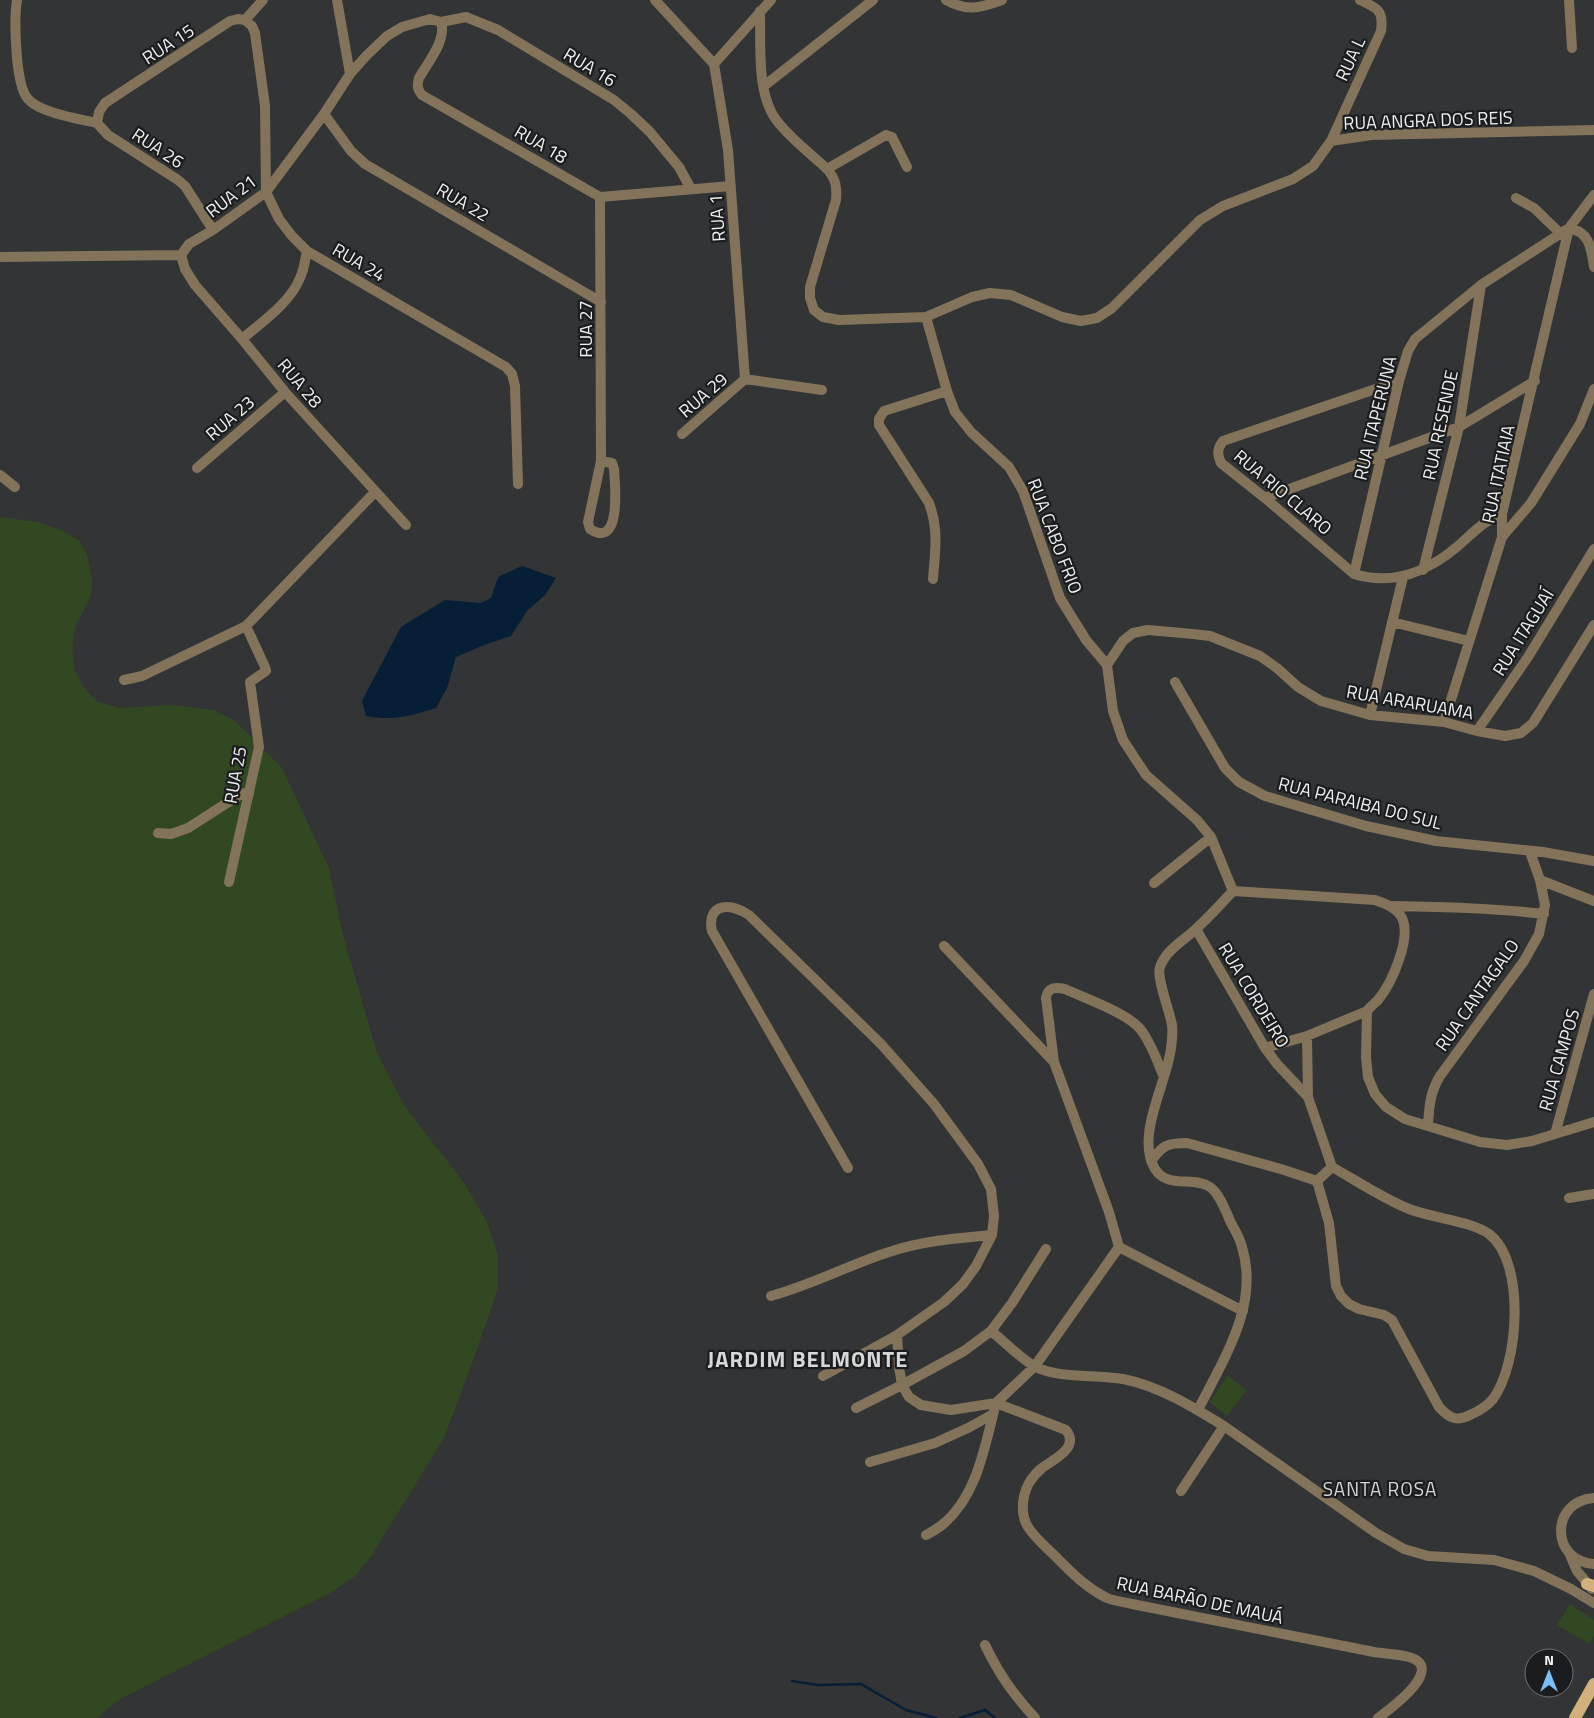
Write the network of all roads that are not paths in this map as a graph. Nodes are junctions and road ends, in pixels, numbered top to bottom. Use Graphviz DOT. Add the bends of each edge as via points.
graph roads {
  1 [pos="17,0"];
  2 [pos="263,0"];
  3 [pos="337,0"];
  4 [pos="655,0"];
  5 [pos="771,0"];
  6 [pos="873,0"];
  7 [pos="946,0"];
  8 [pos="1002,0"];
  9 [pos="1360,0"];
  10 [pos="1569,0"];
  11 [pos="760,11"];
  12 [pos="246,20"];
  13 [pos="441,22"];
  14 [pos="1572,48"];
  15 [pos="714,64"];
  16 [pos="350,74"];
  17 [pos="764,86"];
  18 [pos="324,114"];
  19 [pos="97,123"];
  20 [pos="1594,130"];
  21 [pos="1331,140"];
  22 [pos="907,168"];
  23 [pos="827,169"];
  24 [pos="731,186"];
  25 [pos="691,190"];
  26 [pos="266,192"];
  27 [pos="1594,195"];
  28 [pos="600,197"];
  29 [pos="1516,198"];
  30 [pos="213,230"];
  31 [pos="1564,230"];
  32 [pos="307,251"];
  33 [pos="181,254"];
  34 [pos="0,257"];
  35 [pos="1594,267"];
  36 [pos="1481,285"];
  37 [pos="601,302"];
  38 [pos="926,317"];
  39 [pos="242,338"];
  40 [pos="745,379"];
  41 [pos="1399,381"];
  42 [pos="1534,381"];
  43 [pos="1594,389"];
  44 [pos="822,390"];
  45 [pos="947,391"];
  46 [pos="285,392"];
  47 [pos="1459,427"];
  48 [pos="682,434"];
  49 [pos="1383,455"];
  50 [pos="601,461"];
  51 [pos="197,468"];
  52 [pos="0,475"];
  53 [pos="518,484"];
  54 [pos="15,487"];
  55 [pos="374,492"];
  56 [pos="1265,498"];
  57 [pos="1502,514"];
  58 [pos="406,525"];
  59 [pos="1502,538"];
  60 [pos="1594,549"];
  61 [pos="1423,570"];
  62 [pos="1354,574"];
  63 [pos="1403,577"];
  64 [pos="933,579"];
  65 [pos="1392,622"];
  66 [pos="1594,625"];
  67 [pos="246,626"];
  68 [pos="1469,641"];
  69 [pos="1107,665"];
  70 [pos="124,680"];
  71 [pos="1175,682"];
  72 [pos="1370,715"];
  73 [pos="1444,722"];
  74 [pos="1478,731"];
  75 [pos="250,794"];
  76 [pos="158,833"];
  77 [pos="1211,837"];
  78 [pos="1530,852"];
  79 [pos="1594,861"];
  80 [pos="1540,880"];
  81 [pos="229,882"];
  82 [pos="1154,883"];
  83 [pos="1233,891"];
  84 [pos="1594,900"];
  85 [pos="1391,906"];
  86 [pos="1544,914"];
  87 [pos="1196,929"];
  88 [pos="944,946"];
  89 [pos="1594,994"];
  90 [pos="1367,1011"];
  91 [pos="1307,1036"];
  92 [pos="1265,1048"];
  93 [pos="1054,1062"];
  94 [pos="1163,1075"];
  95 [pos="1308,1097"];
  96 [pos="1594,1122"];
  97 [pos="1428,1126"];
  98 [pos="1555,1134"];
  99 [pos="1151,1161"];
  100 [pos="1332,1167"];
  101 [pos="848,1168"];
  102 [pos="1317,1181"];
  103 [pos="1594,1194"];
  104 [pos="1570,1198"];
  105 [pos="992,1235"];
  106 [pos="1119,1247"];
  107 [pos="1046,1249"];
  108 [pos="771,1296"];
  109 [pos="1243,1312"];
  110 [pos="991,1331"];
  111 [pos="897,1335"];
  112 [pos="1035,1366"];
  113 [pos="823,1376"];
  114 [pos="902,1385"];
  115 [pos="996,1403"];
  116 [pos="856,1408"];
  117 [pos="1198,1410"];
  118 [pos="993,1414"];
  119 [pos="1224,1426"];
  120 [pos="870,1462"];
  121 [pos="1181,1491"];
  122 [pos="1594,1498"];
  123 [pos="926,1535"];
  124 [pos="1568,1552"];
  125 [pos="1594,1564"];
  126 [pos="1592,1587"];
  127 [pos="1594,1603"];
  128 [pos="985,1644"];
  129 [pos="1594,1684"];
  130 [pos="1035,1718"];
  131 [pos="1378,1718"];
  132 [pos="1574,1718"];
  1 -- 19 [label="street" via="16,48 23,92 29,100 49,111"];
  2 -- 12 [label="street"];
  3 -- 16 [label="street"];
  4 -- 15 [label="street"];
  5 -- 11 [label="street"];
  6 -- 17 [label="street"];
  7 -- 8 [label="street" via="969,8 980,8"];
  9 -- 21 [label="street, RUA L" via="1376,8 1383,22"];
  10 -- 14 [label="street"];
  11 -- 15 [label="street"];
  11 -- 17 [label="street"];
  12 -- 19 [label="street, RUA 15" via="230,21 106,103 99,112"];
  12 -- 26 [label="street, RUA 24" via="255,33 265,106"];
  13 -- 16 [label="street, RUA 21" via="430,19 402,27 386,36"];
  13 -- 25 [label="street, RUA 16" via="466,17 481,22 614,100 650,132 678,167"];
  13 -- 28 [label="street, RUA 18" via="441,38 419,78 418,90"];
  15 -- 24 [label="street, RUA 1"];
  16 -- 18 [label="street, RUA 21"];
  17 -- 23 [label="street" via="776,120"];
  18 -- 26 [label="street, RUA 21"];
  18 -- 37 [label="street, RUA 22" via="351,151 365,164"];
  19 -- 30 [label="street, RUA 26" via="108,135 178,180"];
  20 -- 21 [label="street, RUA ANGRA DOS REIS" via="1371,135"];
  21 -- 38 [label="street, RUA ANGRA DOS REIS" via="1313,166 1293,179 1223,206 1200,220 1112,308 1097,318 1081,321 1062,317 1012,295 990,293 972,297"];
  22 -- 23 [label="street" via="892,137 886,135"];
  23 -- 38 [label="street, RUA ANGRA DOS REIS" via="834,177 836,200 810,287 814,310 823,318 839,320"];
  24 -- 25 [label="street"];
  24 -- 40 [label="street, RUA 1"];
  25 -- 28 [label="street"];
  26 -- 30 [label="street, RUA 21"];
  26 -- 32 [label="street, RUA 24" via="279,219"];
  27 -- 31 [label="street, RUA ITAPERUNA"];
  28 -- 37 [label="street, RUA 27"];
  29 -- 31 [label="street"];
  30 -- 33 [label="street, RUA 21" via="189,244"];
  31 -- 35 [label="street" via="1583,232 1591,249"];
  31 -- 36 [label="street, RUA ITAPERUNA"];
  31 -- 42 [label="street, RUA ITATIAIA"];
  32 -- 39 [label="street" via="293,292"];
  32 -- 53 [label="street, RUA 24" via="506,367 512,374 514,386"];
  33 -- 34 [label="street"];
  33 -- 39 [label="street, RUA 28" via="185,269 195,285"];
  36 -- 41 [label="street, RUA ITAPERUNA" via="1415,339"];
  36 -- 47 [label="street, RUA RESENDE"];
  37 -- 50 [label="street, RUA 27"];
  38 -- 45 [label="street, RUA CABO FRIO"];
  39 -- 46 [label="street, RUA 28"];
  40 -- 44 [label="street"];
  40 -- 48 [label="street, RUA 29"];
  41 -- 49 [label="street, RUA ITAPERUNA"];
  41 -- 56 [label="street, RUA RIO CLARO" via="1223,441 1218,448 1221,463"];
  42 -- 47 [label="street"];
  42 -- 57 [label="street, RUA ITATIAIA"];
  43 -- 59 [label="street" via="1580,424 1531,503"];
  45 -- 64 [label="street" via="884,411 878,419 929,503 934,517 937,533"];
  45 -- 69 [label="street, RUA CABO FRIO" via="955,412 970,432 1009,467 1023,491 1060,598 1086,640"];
  46 -- 51 [label="street, RUA 23"];
  46 -- 55 [label="street, RUA 28"];
  47 -- 49 [label="street"];
  47 -- 61 [label="street, RUA RESENDE"];
  49 -- 56 [label="street"];
  49 -- 62 [label="street, RUA ITAPERUNA"];
  50 -- 50 [label="street, RUA 27" via="612,463 614,469 615,508 609,529 596,533 588,522"];
  52 -- 54 [label="street"];
  55 -- 58 [label="street, RUA 28"];
  55 -- 67 [label="street"];
  56 -- 62 [label="street, RUA RIO CLARO"];
  57 -- 59 [label="street, RUA ITATIAIA"];
  57 -- 61 [label="street, RUA RIO CLARO" via="1485,522"];
  59 -- 68 [label="street, RUA ITATIAIA"];
  60 -- 74 [label="street, RUA ITAGUAÍ"];
  61 -- 63 [label="street, RUA RIO CLARO"];
  62 -- 63 [label="street, RUA RIO CLARO" via="1368,578"];
  63 -- 65 [label="street"];
  65 -- 68 [label="street"];
  65 -- 72 [label="street"];
  66 -- 74 [label="street, RUA ARARUAMA" via="1533,723 1521,733 1504,736"];
  67 -- 70 [label="street" via="142,676"];
  67 -- 75 [label="street, RUA 25" via="266,671 250,682 259,747"];
  68 -- 73 [label="street, RUA ITATIAIA"];
  69 -- 72 [label="street, RUA ARARUAMA" via="1133,633 1148,630 1210,636 1260,656 1321,701"];
  69 -- 77 [label="street" via="1113,712 1123,740 1146,775 1197,820"];
  71 -- 78 [label="street, RUA PARAIBA DO SUL" via="1225,768 1239,782 1265,796 1366,826 1427,839"];
  72 -- 73 [label="street, RUA ARARUAMA"];
  73 -- 74 [label="street, RUA ARARUAMA"];
  75 -- 76 [label="street" via="241,794 188,828 171,834"];
  75 -- 81 [label="street, RUA 25"];
  77 -- 82 [label="street"];
  77 -- 83 [label="street"];
  78 -- 79 [label="street, RUA PARAIBA DO SUL"];
  78 -- 80 [label="street, RUA CANTAGALO"];
  80 -- 84 [label="street"];
  80 -- 86 [label="street, RUA CANTAGALO"];
  83 -- 85 [label="street" via="1375,900"];
  83 -- 87 [label="street"];
  85 -- 86 [label="street"];
  85 -- 90 [label="street" via="1401,916 1405,942 1379,999"];
  86 -- 97 [label="street, RUA CANTAGALO" via="1539,934 1524,961 1433,1087"];
  87 -- 92 [label="street, RUA CORDEIRO"];
  87 -- 94 [label="street" via="1164,958 1159,970 1172,1027 1171,1050"];
  88 -- 93 [label="street"];
  89 -- 98 [label="street, RUA CAMPOS"];
  90 -- 91 [label="street"];
  90 -- 97 [label="street" via="1366,1057 1368,1077 1375,1094 1386,1107 1405,1119"];
  91 -- 92 [label="street"];
  91 -- 95 [label="street, RUA CORDEIRO"];
  92 -- 95 [label="street, RUA CORDEIRO"];
  93 -- 94 [label="street" via="1046,998 1051,989 1058,988 1118,1013 1140,1028"];
  93 -- 106 [label="street"];
  94 -- 99 [label="street" via="1149,1130"];
  95 -- 100 [label="street, RUA CORDEIRO"];
  96 -- 98 [label="street"];
  97 -- 98 [label="street" via="1480,1142 1507,1145"];
  99 -- 102 [label="street" via="1165,1145 1187,1143"];
  99 -- 109 [label="street" via="1160,1176 1168,1180 1200,1183 1211,1187 1218,1197 1242,1245 1246,1265"];
  100 -- 102 [label="street"];
  100 -- 102 [label="street" via="1408,1208 1472,1225 1488,1234 1502,1248 1511,1272 1514,1342 1502,1384 1483,1408 1466,1417 1448,1416 1439,1407 1392,1320 1348,1304 1341,1296 1336,1286 1329,1223"];
  101 -- 105 [label="street" via="712,931 710,922 713,913 719,909 740,908 750,915 881,1044 934,1104 978,1164 991,1189"];
  103 -- 104 [label="street"];
  105 -- 108 [label="street" via="947,1239 889,1252 799,1289"];
  105 -- 111 [label="street" via="963,1284 944,1302"];
  106 -- 109 [label="street"];
  106 -- 112 [label="street"];
  107 -- 110 [label="street"];
  109 -- 117 [label="street" via="1238,1331"];
  110 -- 112 [label="street"];
  110 -- 114 [label="street" via="964,1351"];
  111 -- 113 [label="street"];
  111 -- 114 [label="street"];
  112 -- 115 [label="street"];
  112 -- 117 [label="street" via="1050,1372 1142,1384"];
  114 -- 115 [label="street" via="909,1397 921,1405 951,1410"];
  114 -- 116 [label="street"];
  115 -- 118 [label="street"];
  115 -- 131 [label="street, RUA BARÃO DE MAUÁ" via="1066,1430 1070,1435 1069,1447 1030,1482 1024,1496 1023,1511 1028,1526 1040,1542 1085,1586 1108,1599 1418,1661 1422,1668 1416,1686"];
  117 -- 119 [label="street"];
  118 -- 120 [label="street" via="936,1443"];
  118 -- 123 [label="street" via="970,1488 958,1508 942,1525"];
  119 -- 121 [label="street"];
  119 -- 127 [label="street" via="1376,1533 1404,1549 1428,1556 1494,1560 1534,1572"];
  122 -- 124 [label="street" via="1576,1503 1562,1520 1562,1542"];
  124 -- 125 [label="street" via="1576,1559"];
  124 -- 126 [label="street" via="1577,1571"];
  128 -- 130 [label="street" via="998,1671"];
  129 -- 132 [label="main road"];
}
